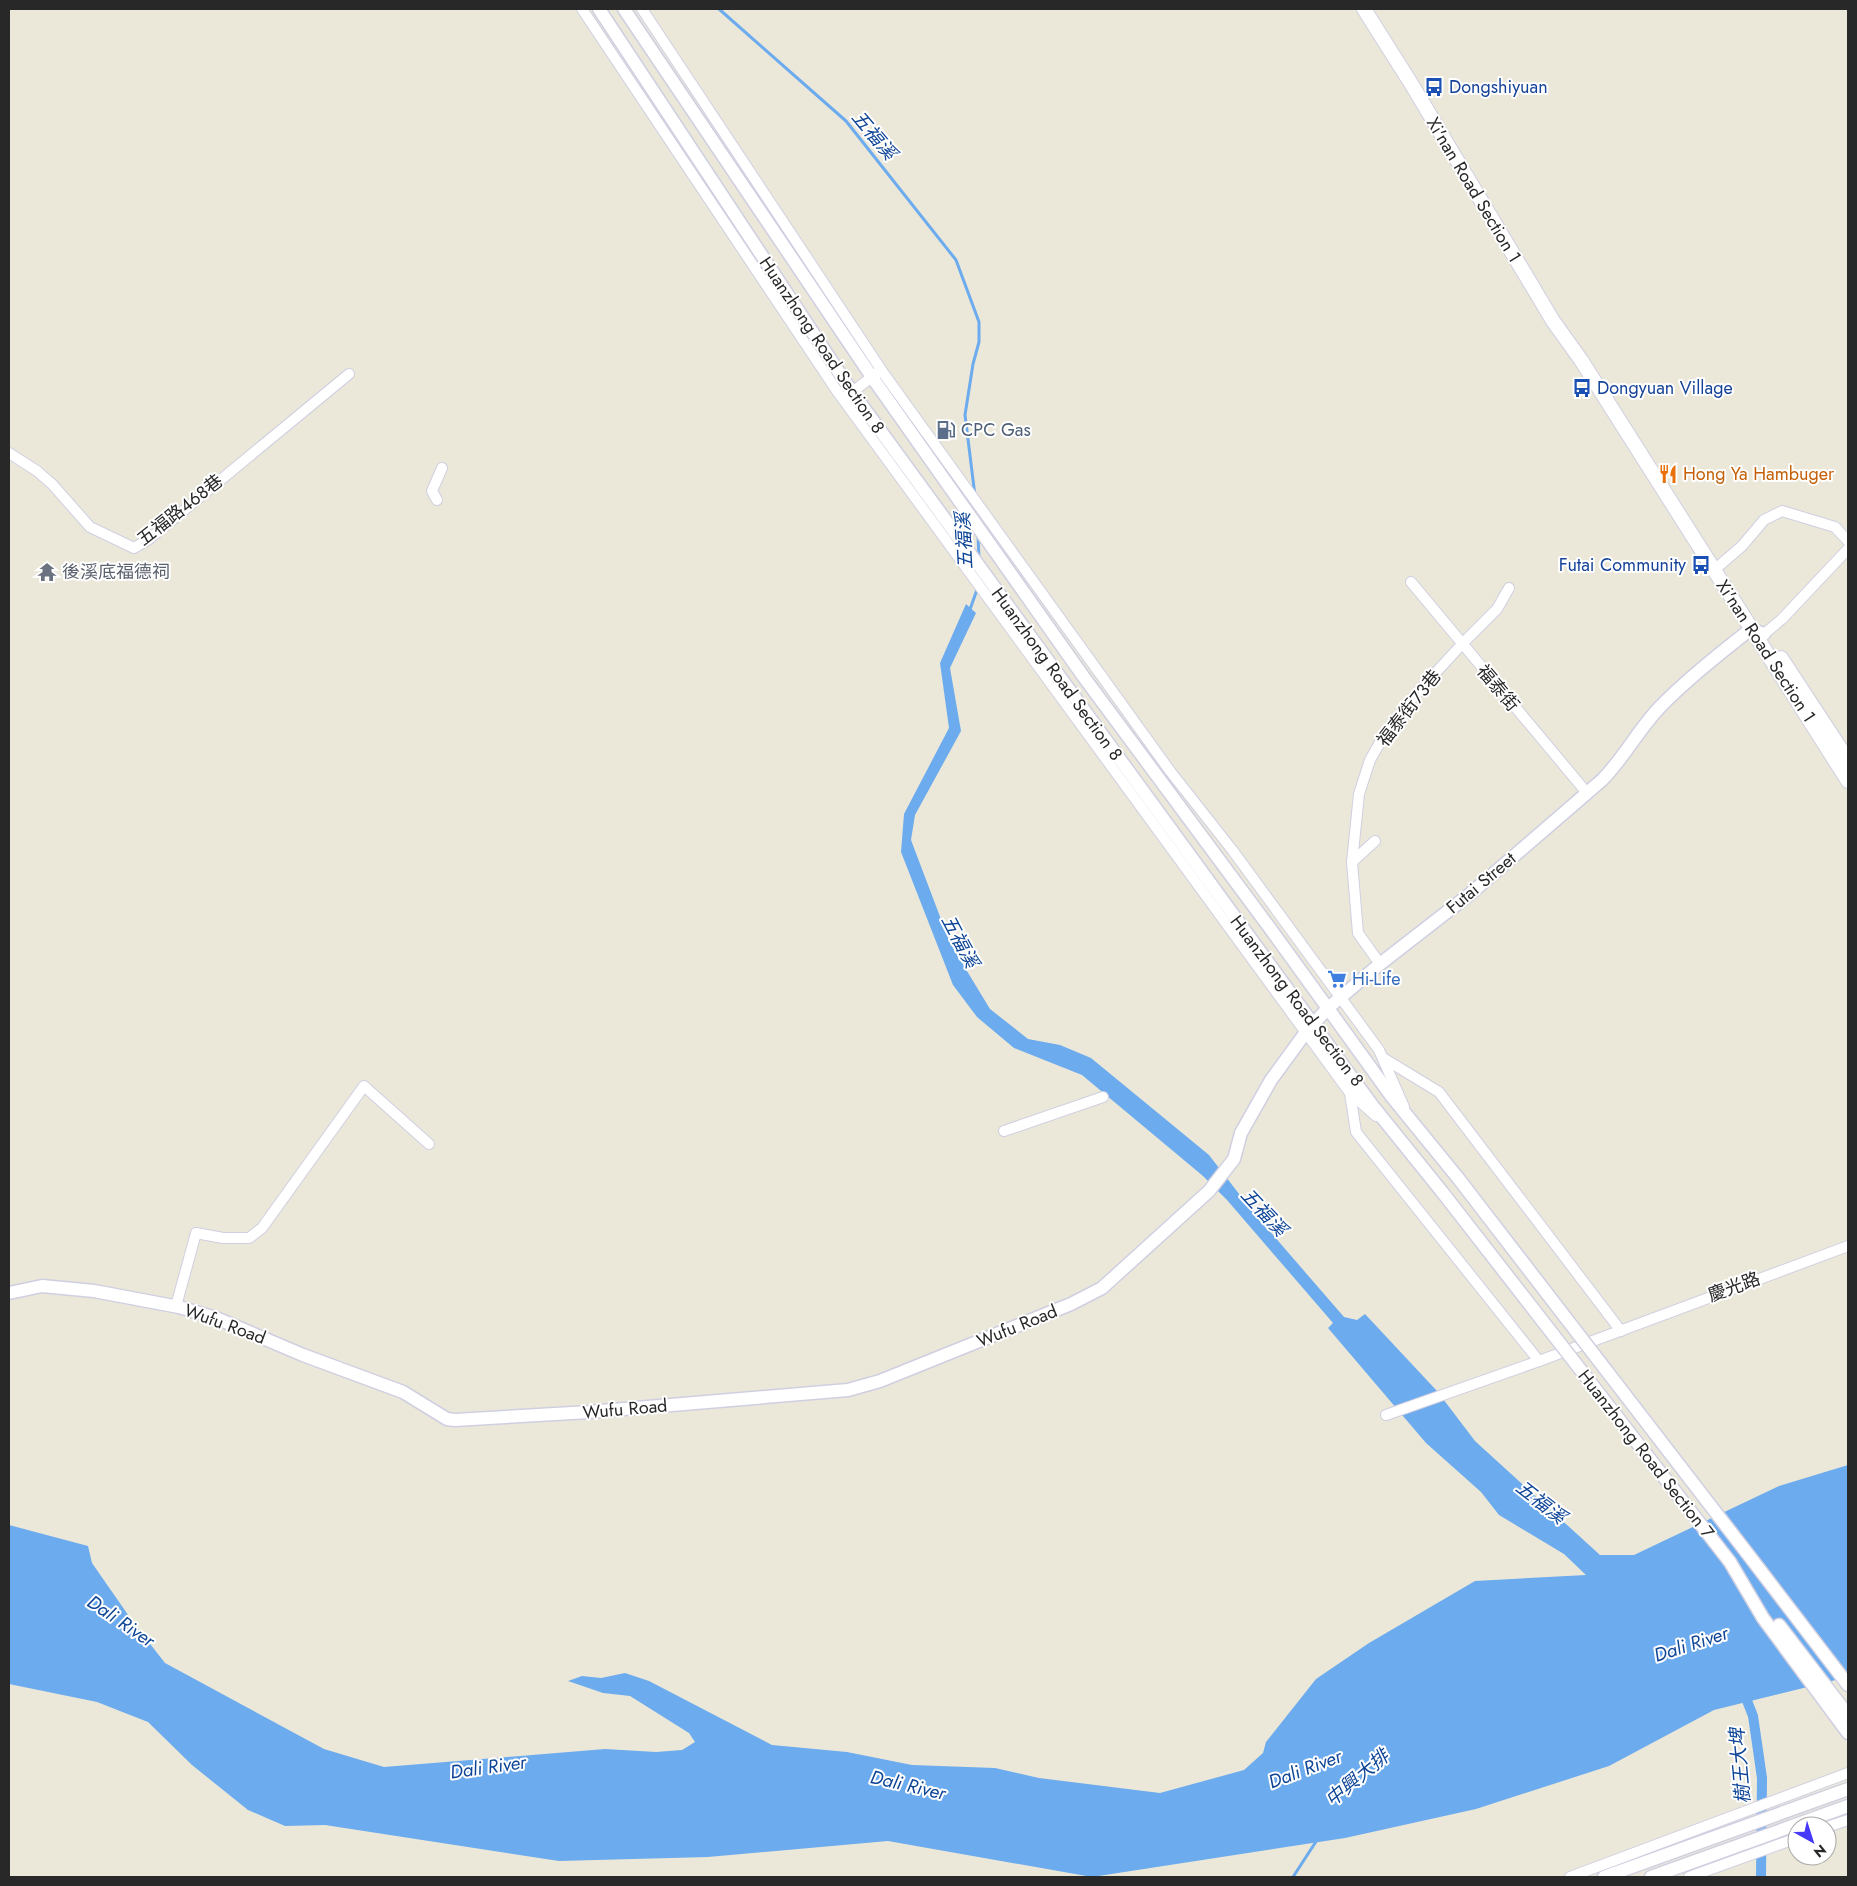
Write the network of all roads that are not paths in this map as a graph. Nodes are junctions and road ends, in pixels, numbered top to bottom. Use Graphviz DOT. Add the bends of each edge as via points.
graph roads {
  1 [pos="582,9"];
  2 [pos="600,9"];
  3 [pos="624,9"];
  4 [pos="642,9"];
  5 [pos="1364,9"];
  6 [pos="876,373"];
  7 [pos="349,374"];
  8 [pos="848,395"];
  9 [pos="9,453"];
  10 [pos="442,468"];
  11 [pos="437,500"];
  12 [pos="1848,541"];
  13 [pos="1848,549"];
  14 [pos="1720,570"];
  15 [pos="1411,582"];
  16 [pos="1509,588"];
  17 [pos="995,599"];
  18 [pos="1757,631"];
  19 [pos="1462,644"];
  20 [pos="1848,760"];
  21 [pos="1848,781"];
  22 [pos="1586,793"];
  23 [pos="1375,841"];
  24 [pos="1352,862"];
  25 [pos="1380,964"];
  26 [pos="1340,998"];
  27 [pos="1328,1008"];
  28 [pos="1310,1027"];
  29 [pos="1383,1058"];
  30 [pos="1350,1093"];
  31 [pos="1103,1097"];
  32 [pos="1409,1120"];
  33 [pos="1004,1131"];
  34 [pos="1393,1132"];
  35 [pos="429,1144"];
  36 [pos="1229,1165"];
  37 [pos="1458,1178"];
  38 [pos="1443,1193"];
  39 [pos="1848,1246"];
  40 [pos="9,1293"];
  41 [pos="176,1306"];
  42 [pos="1621,1331"];
  43 [pos="1539,1361"];
  44 [pos="1386,1415"];
  45 [pos="1746,1553"];
  46 [pos="1730,1562"];
  47 [pos="1848,1673"];
  48 [pos="1848,1685"];
  49 [pos="1848,1715"];
  50 [pos="1848,1733"];
  51 [pos="1848,1773"];
  52 [pos="1848,1789"];
  53 [pos="1848,1806"];
  54 [pos="1787,1842"];
  55 [pos="1570,1877"];
  56 [pos="1604,1877"];
  57 [pos="1651,1877"];
  58 [pos="1689,1877"];
  1 -- 8 [label="street, Huanzhong Road Section 8"];
  2 -- 8 [label="street, Huanzhong Road Section 8"];
  3 -- 6 [label="street, Huanzhong Road Section 8"];
  4 -- 6 [label="street, Huanzhong Road Section 8"];
  5 -- 14 [label="main road, Xi'nan Road Section 1" via="1569,345"];
  6 -- 8 [label="street"];
  6 -- 26 [label="street, Huanzhong Road Section 8" via="955,472 1170,771"];
  6 -- 27 [label="street, Huanzhong Road Section 8" via="976,524 1083,676"];
  7 -- 9 [label="street, 五福路468巷" via="134,548 90,527 52,484"];
  8 -- 17 [label="street, Huanzhong Road Section 8" via="959,539"];
  8 -- 17 [label="street, Huanzhong Road Section 8" via="953,552"];
  10 -- 11 [label="street" via="432,491"];
  12 -- 14 [label="street" via="1835,527 1782,511 1764,520"];
  13 -- 18 [label="street" via="1782,619"];
  14 -- 18 [label="main road, Xi'nan Road Section 1"];
  15 -- 19 [label="street, 福泰街"];
  16 -- 19 [label="street, 福泰街73巷" via="1497,609"];
  17 -- 28 [label="street, Huanzhong Road Section 8"];
  18 -- 20 [label="main road, Xi'nan Road Section 1"];
  18 -- 21 [label="main road, Xi'nan Road Section 1"];
  18 -- 22 [label="street, Futai Street" via="1660,707 1630,742 1618,764"];
  19 -- 22 [label="street, 福泰街"];
  19 -- 24 [label="street, 福泰街73巷" via="1409,702 1370,760 1359,794"];
  22 -- 25 [label="street, Futai Street" via="1470,894"];
  23 -- 24 [label="street"];
  24 -- 25 [label="street, 福泰街73巷" via="1358,933"];
  25 -- 26 [label="street, Futai Street"];
  26 -- 27 [label="street, Futai Street"];
  26 -- 29 [label="street, Huanzhong Road Section 8"];
  27 -- 28 [label="street, Futai Street"];
  27 -- 32 [label="street, Huanzhong Road Section 8"];
  28 -- 30 [label="street, Huanzhong Road Section 8"];
  28 -- 34 [label="street, Huanzhong Road Section 8"];
  28 -- 36 [label="street, Futai Street" via="1271,1080 1241,1133 1234,1159"];
  29 -- 32 [label="street, Huanzhong Road Section 8"];
  29 -- 42 [label="street, Huanzhong Road Section 8" via="1439,1092"];
  30 -- 34 [label="street, Huanzhong Road Section 8"];
  30 -- 43 [label="street, Huanzhong Road Section 8" via="1356,1132"];
  31 -- 33 [label="street"];
  32 -- 37 [label="street, Huanzhong Road Section 8"];
  34 -- 38 [label="street, Huanzhong Road Section 8"];
  35 -- 41 [label="street" via="364,1086 262,1228 248,1238 196,1233"];
  36 -- 41 [label="street, Wufu Road" via="1209,1191 1102,1288 1071,1304 880,1381 848,1390 589,1412 447,1420 403,1392 216,1318"];
  37 -- 45 [label="street, Huanzhong Road Section 7, bridge"];
  38 -- 46 [label="street, Huanzhong Road Section 7, bridge"];
  39 -- 42 [label="street, 慶光路"];
  40 -- 41 [label="street, Wufu Road" via="42,1286 94,1291"];
  42 -- 43 [label="street, 慶光路"];
  43 -- 44 [label="street, 慶光路"];
  45 -- 47 [label="street" via="1790,1597"];
  45 -- 48 [label="street, Huanzhong Road Section 7"];
  46 -- 49 [label="street, Huanzhong Road Section 7"];
  46 -- 50 [label="street" via="1763,1618"];
  51 -- 55 [label="street"];
  52 -- 56 [label="street"];
  53 -- 57 [label="street"];
  54 -- 58 [label="street"];
}
